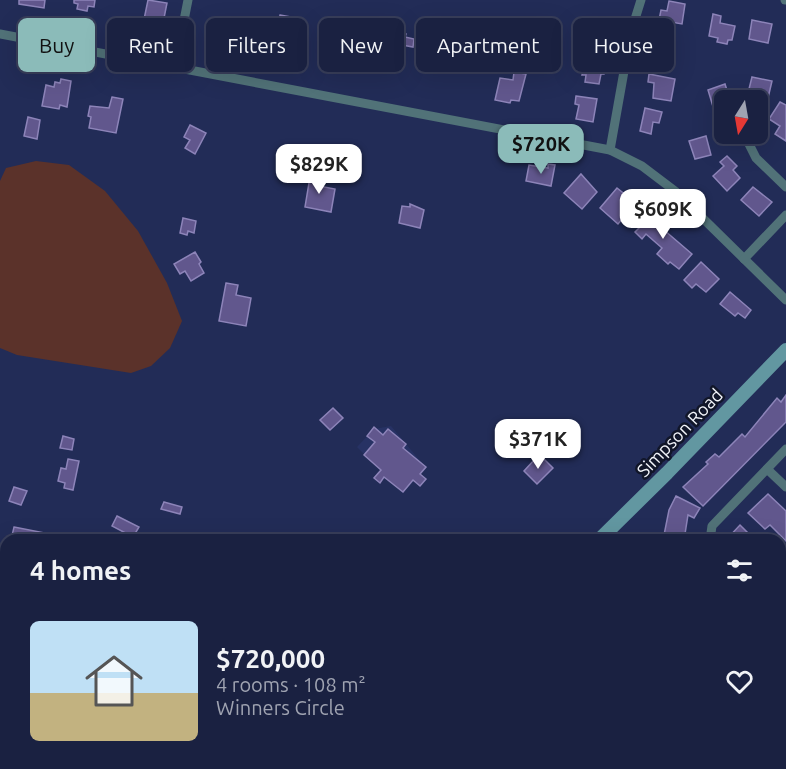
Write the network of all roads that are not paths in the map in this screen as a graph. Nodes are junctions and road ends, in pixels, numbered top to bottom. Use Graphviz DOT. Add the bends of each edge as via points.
graph roads {
  1 [pos="188,0"];
  2 [pos="640,0"];
  3 [pos="184,18"];
  4 [pos="0,34"];
  5 [pos="107,54"];
  6 [pos="194,70"];
  7 [pos="749,144"];
  8 [pos="610,150"];
  9 [pos="786,187"];
  10 [pos="786,215"];
  11 [pos="744,259"];
  12 [pos="786,300"];
  13 [pos="786,350"];
  14 [pos="786,450"];
  15 [pos="767,469"];
  16 [pos="786,487"];
  17 [pos="605,534"];
  18 [pos="711,534"];
  1 -- 3 [label="street"];
  2 -- 8 [label="street"];
  4 -- 5 [label="street"];
  6 -- 8 [label="street"];
  7 -- 9 [label="street" via="756,158"];
  8 -- 11 [label="street" via="642,166 675,191"];
  10 -- 11 [label="street"];
  11 -- 12 [label="street"];
  13 -- 17 [label="main road, Simpson Road"];
  14 -- 15 [label="street"];
  15 -- 16 [label="street"];
  15 -- 18 [label="street" via="712,526"];
}
